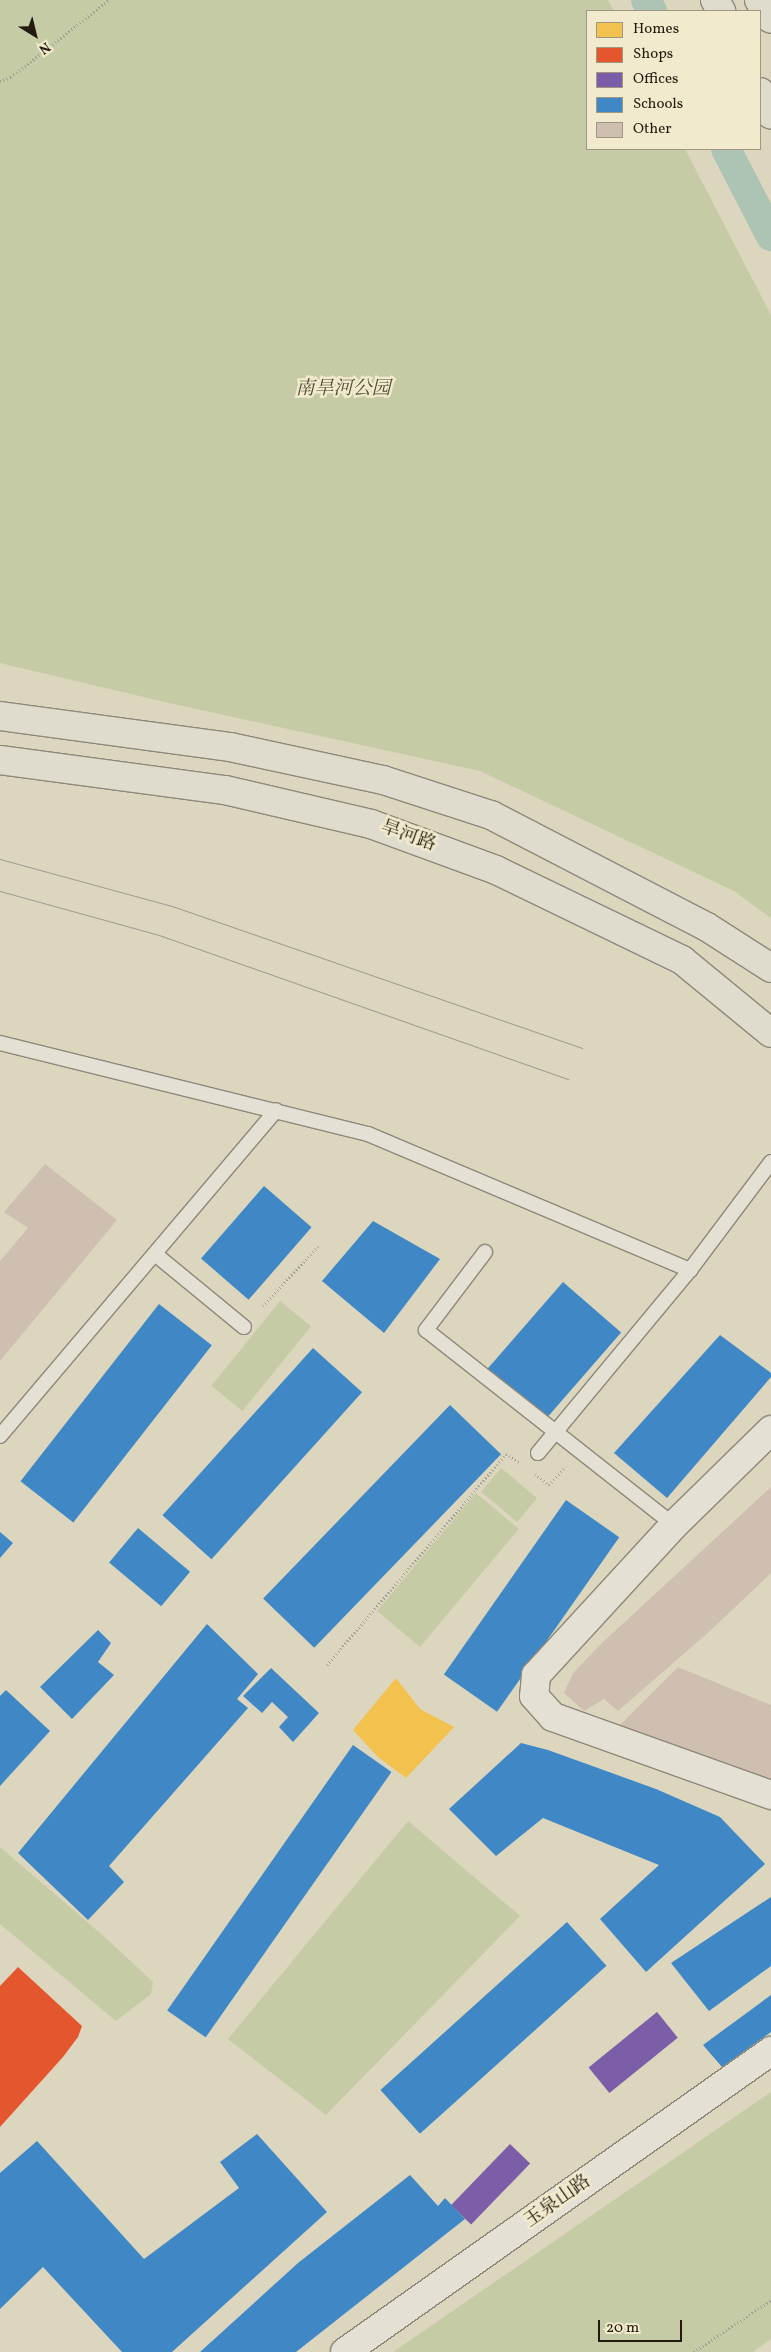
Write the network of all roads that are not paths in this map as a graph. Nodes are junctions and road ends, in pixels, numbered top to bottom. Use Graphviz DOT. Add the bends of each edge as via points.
graph roads {
  1 [pos="759,0"];
  2 [pos="771,19"];
  3 [pos="761,94"];
  4 [pos="771,115"];
  5 [pos="0,716"];
  6 [pos="0,760"];
  7 [pos="771,968"];
  8 [pos="771,1033"];
  9 [pos="0,1043"];
  10 [pos="276,1110"];
  11 [pos="771,1162"];
  12 [pos="485,1252"];
  13 [pos="155,1254"];
  14 [pos="690,1270"];
  15 [pos="244,1327"];
  16 [pos="771,1430"];
  17 [pos="0,1436"];
  18 [pos="538,1453"];
  19 [pos="674,1525"];
  20 [pos="771,1795"];
  21 [pos="771,2051"];
  22 [pos="345,2352"];
  1 -- 2 [label="main road"];
  3 -- 4 [label="main road"];
  5 -- 7 [label="main road" via="230,747 383,780 491,815 707,928"];
  6 -- 8 [label="main road, 旱河路" via="225,790 371,824 496,870 682,960"];
  9 -- 10 [label="lane"];
  10 -- 13 [label="lane"];
  10 -- 14 [label="lane" via="368,1134"];
  11 -- 14 [label="lane"];
  12 -- 19 [label="lane" via="426,1330"];
  13 -- 15 [label="lane"];
  13 -- 17 [label="lane"];
  14 -- 18 [label="lane"];
  16 -- 19 [label="street"];
  19 -- 20 [label="street" via="536,1675 534,1696 553,1717"];
  21 -- 22 [label="street, 玉泉山路"];
}
